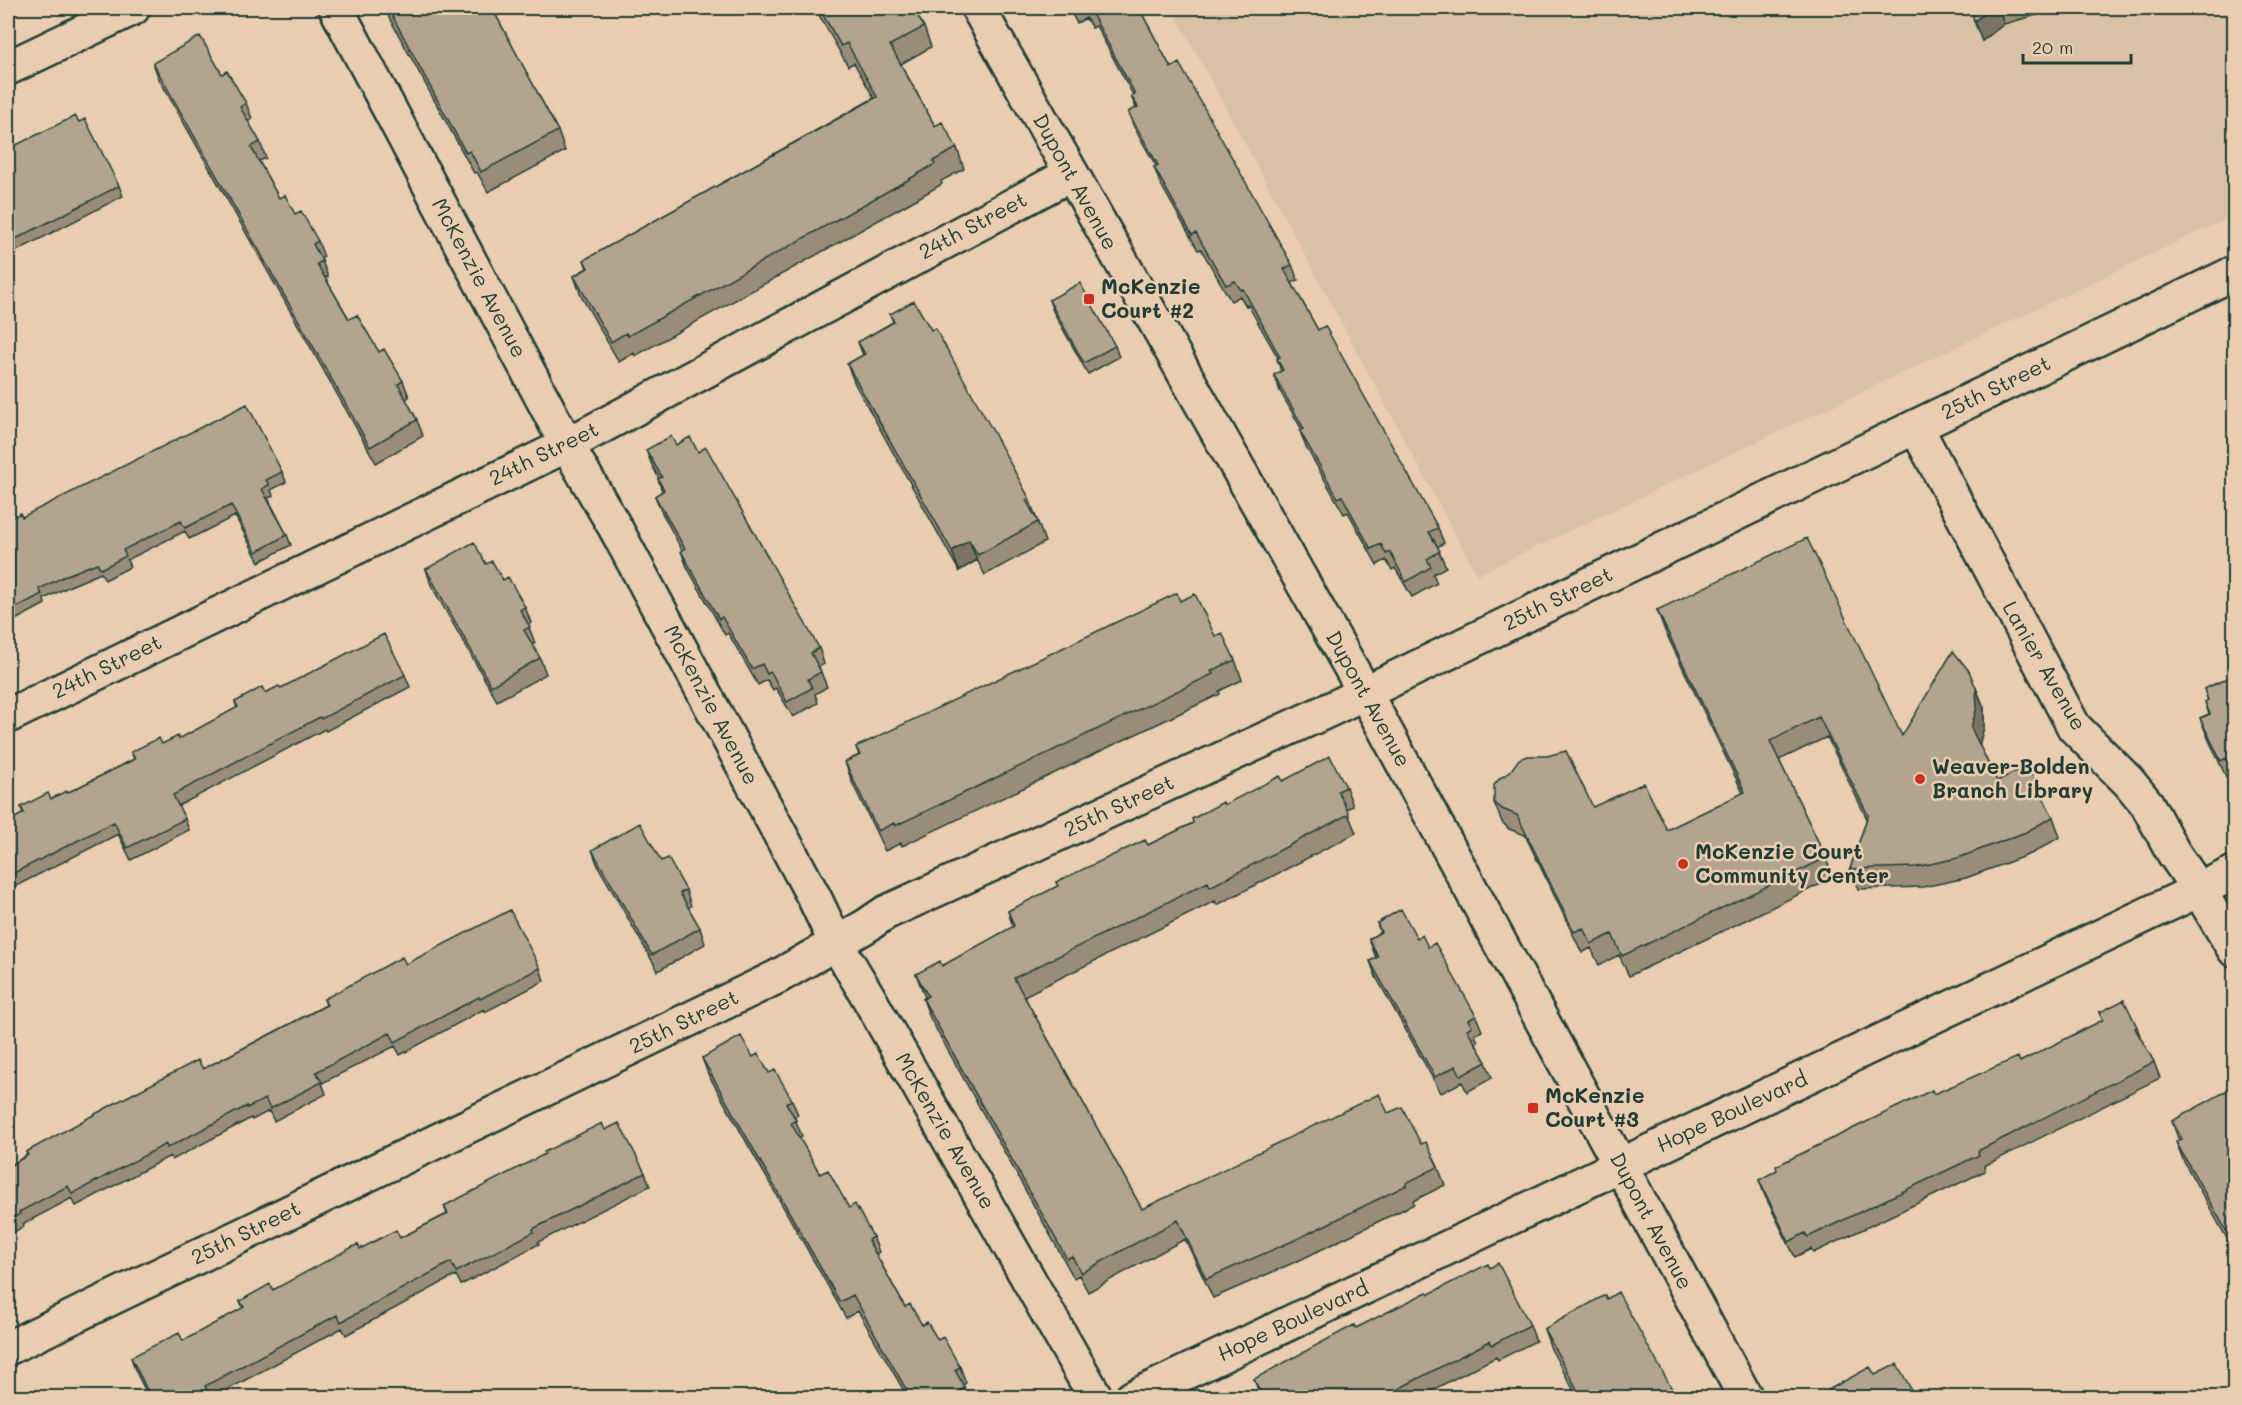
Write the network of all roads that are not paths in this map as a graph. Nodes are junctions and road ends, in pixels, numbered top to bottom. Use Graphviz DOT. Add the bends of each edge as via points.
graph roads {
  1 [pos="133,8"];
  2 [pos="336,8"];
  3 [pos="978,8"];
  4 [pos="8,68"];
  5 [pos="1071,174"];
  6 [pos="2235,273"];
  7 [pos="1916,427"];
  8 [pos="567,445"];
  9 [pos="1365,693"];
  10 [pos="8,716"];
  11 [pos="2235,873"];
  12 [pos="2199,890"];
  13 [pos="836,943"];
  14 [pos="2235,949"];
  15 [pos="1620,1165"];
  16 [pos="8,1348"];
  17 [pos="1096,1398"];
  18 [pos="1132,1398"];
  19 [pos="1746,1398"];
  1 -- 4 [label="street"];
  2 -- 8 [label="street, McKenzie Avenue"];
  3 -- 5 [label="street, Dupont Avenue"];
  5 -- 8 [label="street, 24th Street"];
  5 -- 9 [label="street, Dupont Avenue"];
  6 -- 7 [label="street, 25th Street"];
  7 -- 9 [label="street, 25th Street"];
  7 -- 12 [label="street, Lanier Avenue" via="2074,727 2147,804 2172,852"];
  8 -- 10 [label="street, 24th Street"];
  8 -- 13 [label="street, McKenzie Avenue" via="622,539"];
  9 -- 13 [label="street, 25th Street" via="885,913"];
  9 -- 15 [label="street, Dupont Avenue"];
  11 -- 12 [label="street, Hope Boulevard"];
  12 -- 14 [label="street, Lanier Avenue"];
  12 -- 15 [label="street, Hope Boulevard"];
  13 -- 16 [label="street, 25th Street" via="777,976"];
  13 -- 17 [label="street, McKenzie Avenue"];
  15 -- 18 [label="street, Hope Boulevard"];
  15 -- 19 [label="street, Dupont Avenue"];
}
